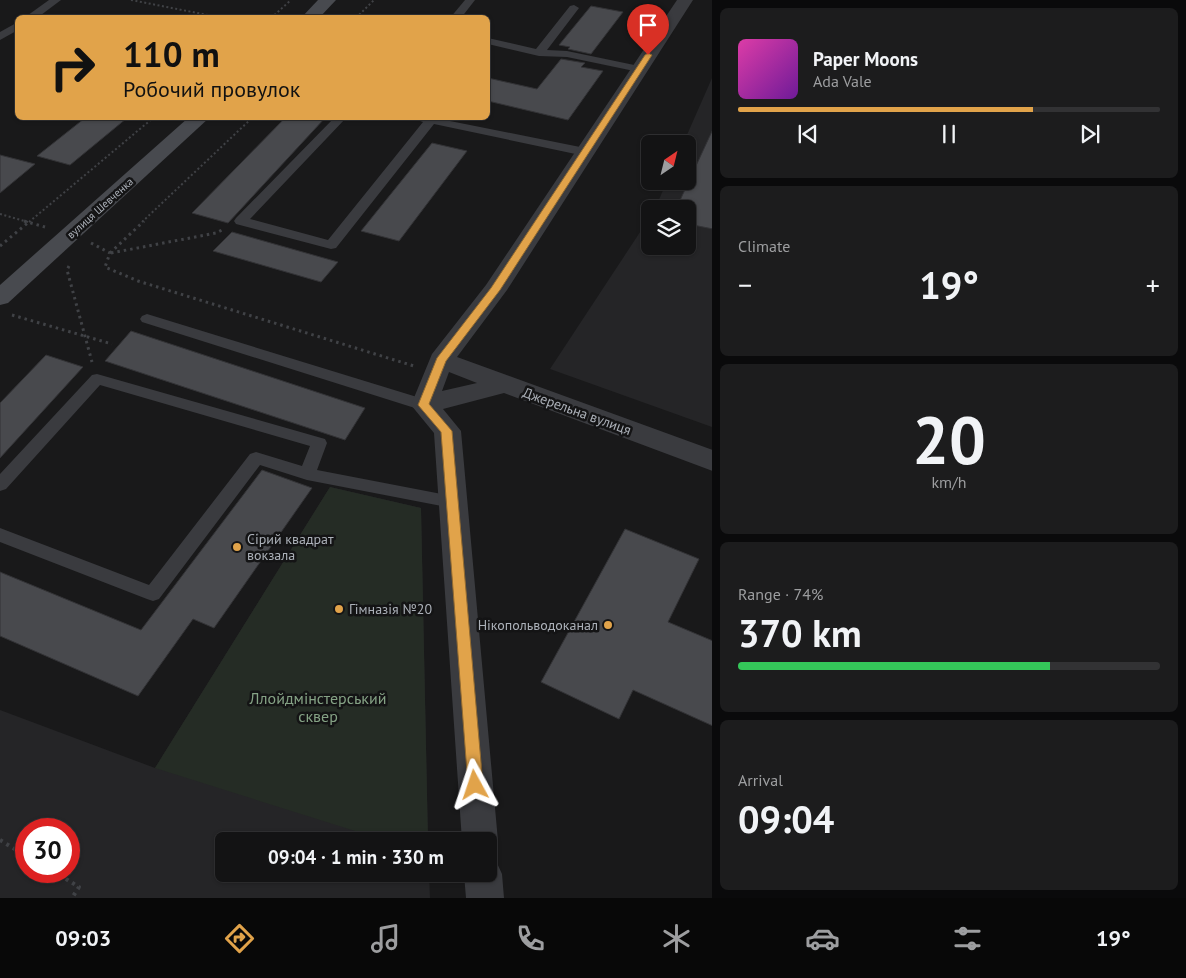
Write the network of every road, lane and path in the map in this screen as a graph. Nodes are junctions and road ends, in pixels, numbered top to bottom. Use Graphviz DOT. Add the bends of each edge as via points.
graph roads {
  1 [pos="56,0"];
  2 [pos="131,0"];
  3 [pos="291,0"];
  4 [pos="328,0"];
  5 [pos="374,0"];
  6 [pos="470,0"];
  7 [pos="685,0"];
  8 [pos="574,8"];
  9 [pos="34,15"];
  10 [pos="208,15"];
  11 [pos="274,15"];
  12 [pos="312,15"];
  13 [pos="359,15"];
  14 [pos="458,15"];
  15 [pos="15,27"];
  16 [pos="0,37"];
  17 [pos="490,41"];
  18 [pos="539,53"];
  19 [pos="640,69"];
  20 [pos="151,120"];
  21 [pos="197,120"];
  22 [pos="250,120"];
  23 [pos="338,120"];
  24 [pos="425,120"];
  25 [pos="431,120"];
  26 [pos="585,152"];
  27 [pos="0,214"];
  28 [pos="241,221"];
  29 [pos="75,236"];
  30 [pos="0,246"];
  31 [pos="110,253"];
  32 [pos="5,306"];
  33 [pos="147,319"];
  34 [pos="85,337"];
  35 [pos="112,344"];
  36 [pos="439,366"];
  37 [pos="97,379"];
  38 [pos="505,384"];
  39 [pos="424,405"];
  40 [pos="712,461"];
  41 [pos="307,474"];
  42 [pos="0,485"];
  43 [pos="452,502"];
  44 [pos="0,535"];
  45 [pos="479,832"];
  46 [pos="0,840"];
  47 [pos="15,849"];
  48 [pos="483,882"];
  49 [pos="72,883"];
  50 [pos="72,898"];
  51 [pos="484,898"];
  1 -- 9 [label="lane"];
  2 -- 10 [label="path"];
  3 -- 11 [label="path"];
  4 -- 12 [label="street"];
  5 -- 13 [label="path"];
  6 -- 14 [label="lane"];
  7 -- 19 [label="street"];
  8 -- 18 [label="lane"];
  15 -- 16 [label="lane"];
  17 -- 18 [label="lane"];
  18 -- 19 [label="lane" via="567,54"];
  19 -- 26 [label="street"];
  20 -- 30 [label="path"];
  21 -- 29 [label="street, вулиця Шевченка"];
  22 -- 31 [label="path"];
  23 -- 28 [label="lane"];
  24 -- 28 [label="lane" via="331,245"];
  25 -- 26 [label="lane"];
  26 -- 36 [label="street" via="495,290"];
  27 -- 29 [label="path"];
  28 -- 31 [label="path" via="216,233"];
  29 -- 31 [label="path"];
  29 -- 32 [label="street, вулиця Шевченка"];
  29 -- 34 [label="path" via="67,270"];
  31 -- 36 [label="path" via="105,267 138,281"];
  32 -- 34 [label="path"];
  33 -- 39 [label="lane"];
  34 -- 35 [label="path"];
  34 -- 37 [label="path"];
  36 -- 38 [label="street, Джерельна вулиця"];
  36 -- 39 [label="street"];
  37 -- 41 [label="lane" via="319,444"];
  37 -- 42 [label="lane"];
  38 -- 39 [label="street"];
  38 -- 40 [label="street, Джерельна вулиця"];
  39 -- 43 [label="street" via="446,431"];
  41 -- 43 [label="lane"];
  41 -- 44 [label="lane" via="256,458 154,594"];
  43 -- 45 [label="street"];
  46 -- 47 [label="path"];
  48 -- 51 [label="street"];
  49 -- 50 [label="path" via="79,887"];
}
